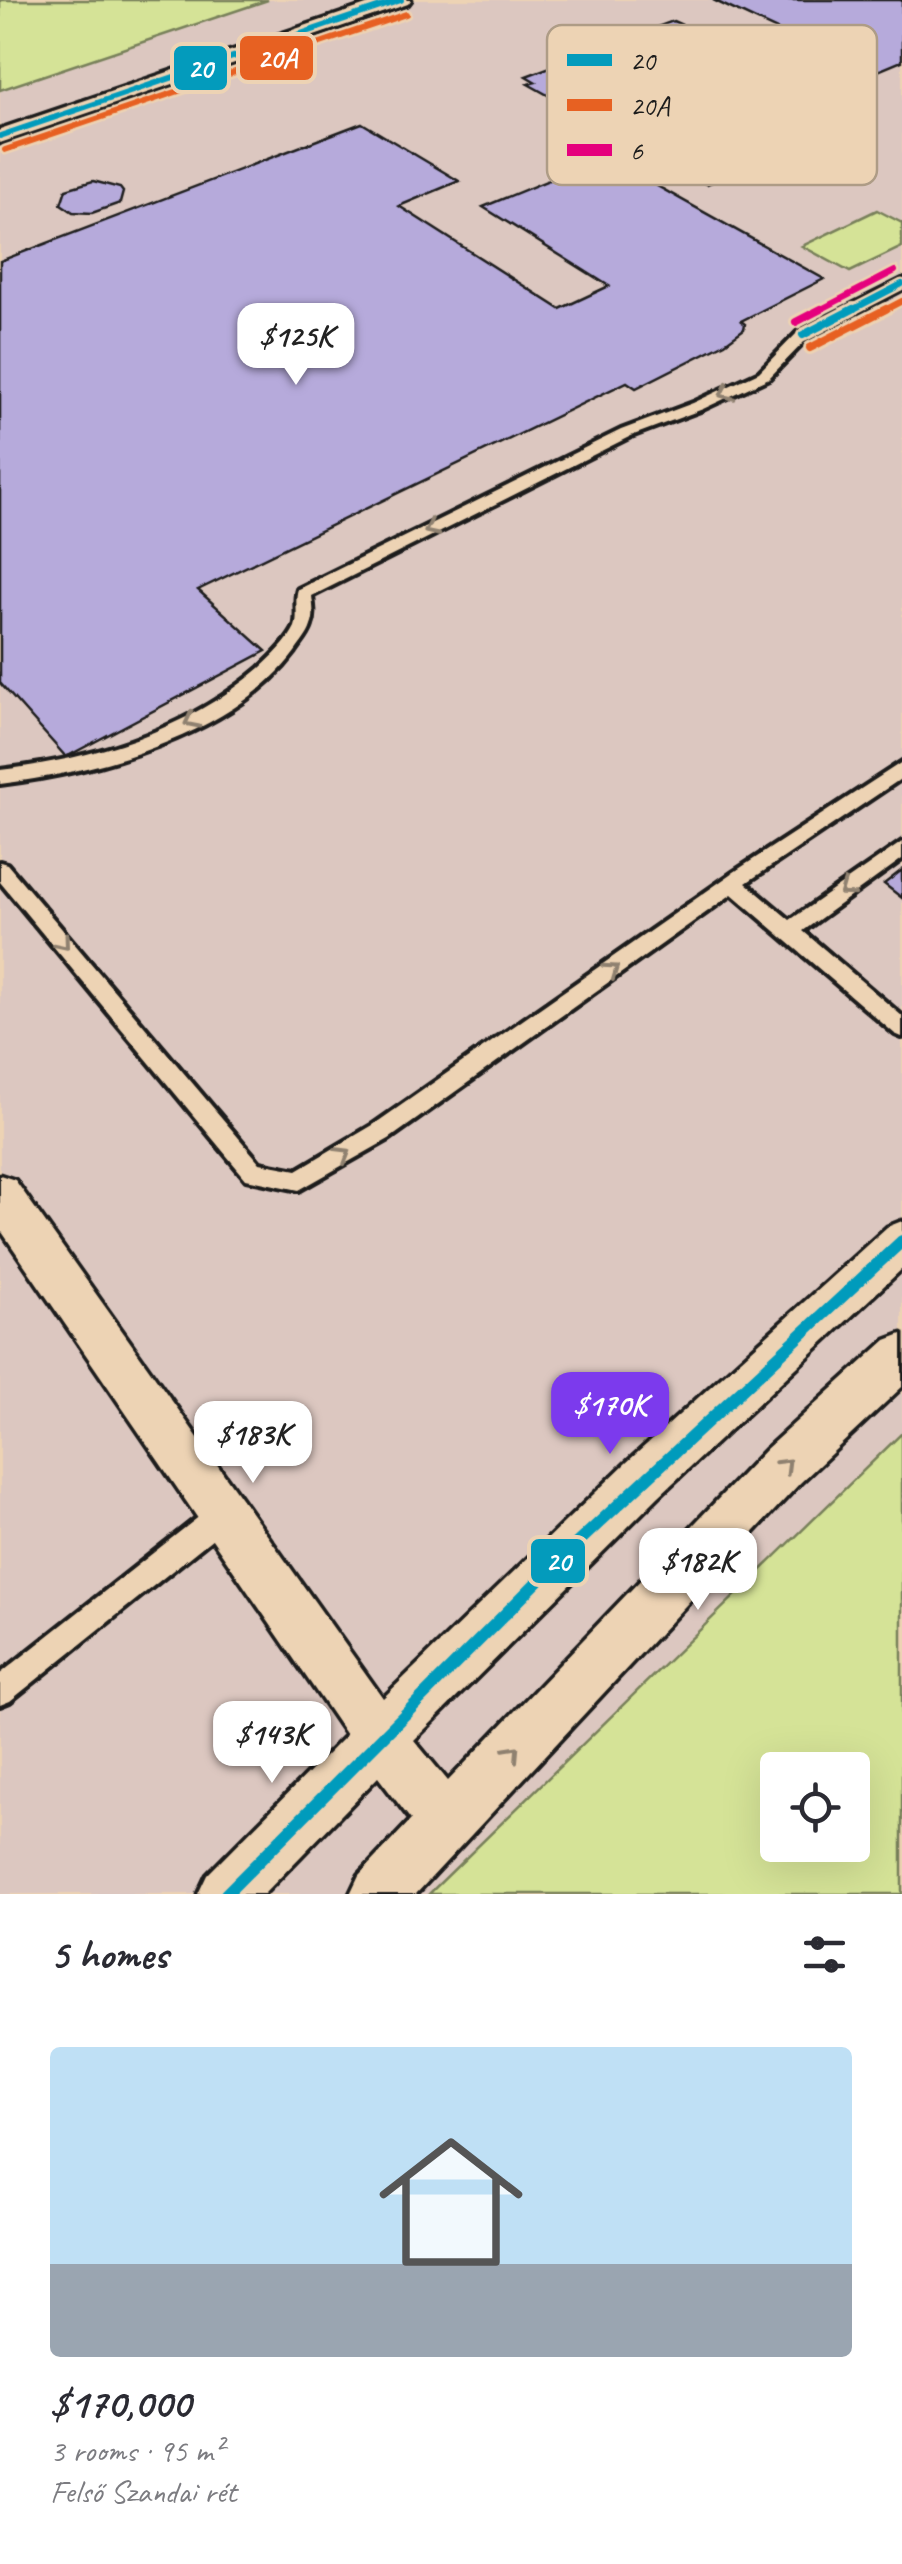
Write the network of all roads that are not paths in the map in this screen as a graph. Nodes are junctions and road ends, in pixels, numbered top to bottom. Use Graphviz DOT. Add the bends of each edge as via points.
graph roads {
  1 [pos="400,0"];
  2 [pos="0,136"];
  3 [pos="902,284"];
  4 [pos="902,769"];
  5 [pos="0,777"];
  6 [pos="902,849"];
  7 [pos="0,869"];
  8 [pos="733,883"];
  9 [pos="789,932"];
  10 [pos="902,1028"];
  11 [pos="0,1194"];
  12 [pos="902,1241"];
  13 [pos="902,1356"];
  14 [pos="224,1512"];
  15 [pos="0,1691"];
  16 [pos="379,1737"];
  17 [pos="446,1822"];
  18 [pos="226,1894"];
  19 [pos="378,1894"];
  1 -- 2 [label="street"];
  3 -- 5 [label="lane, one-way" via="803,336 764,375 626,433 304,594 304,628 238,696 100,758 48,774"];
  4 -- 8 [label="lane"];
  6 -- 9 [label="lane, one-way"];
  7 -- 8 [label="lane, one-way" via="254,1172 300,1180 381,1132"];
  8 -- 9 [label="lane"];
  9 -- 10 [label="lane"];
  11 -- 14 [label="street"];
  12 -- 16 [label="street" via="747,1377"];
  17 -- 13 [label="street, one-way" via="783,1466"];
  14 -- 15 [label="lane"];
  14 -- 16 [label="street"];
  16 -- 17 [label="street"];
  16 -- 18 [label="street"];
  17 -- 19 [label="street"];
}
